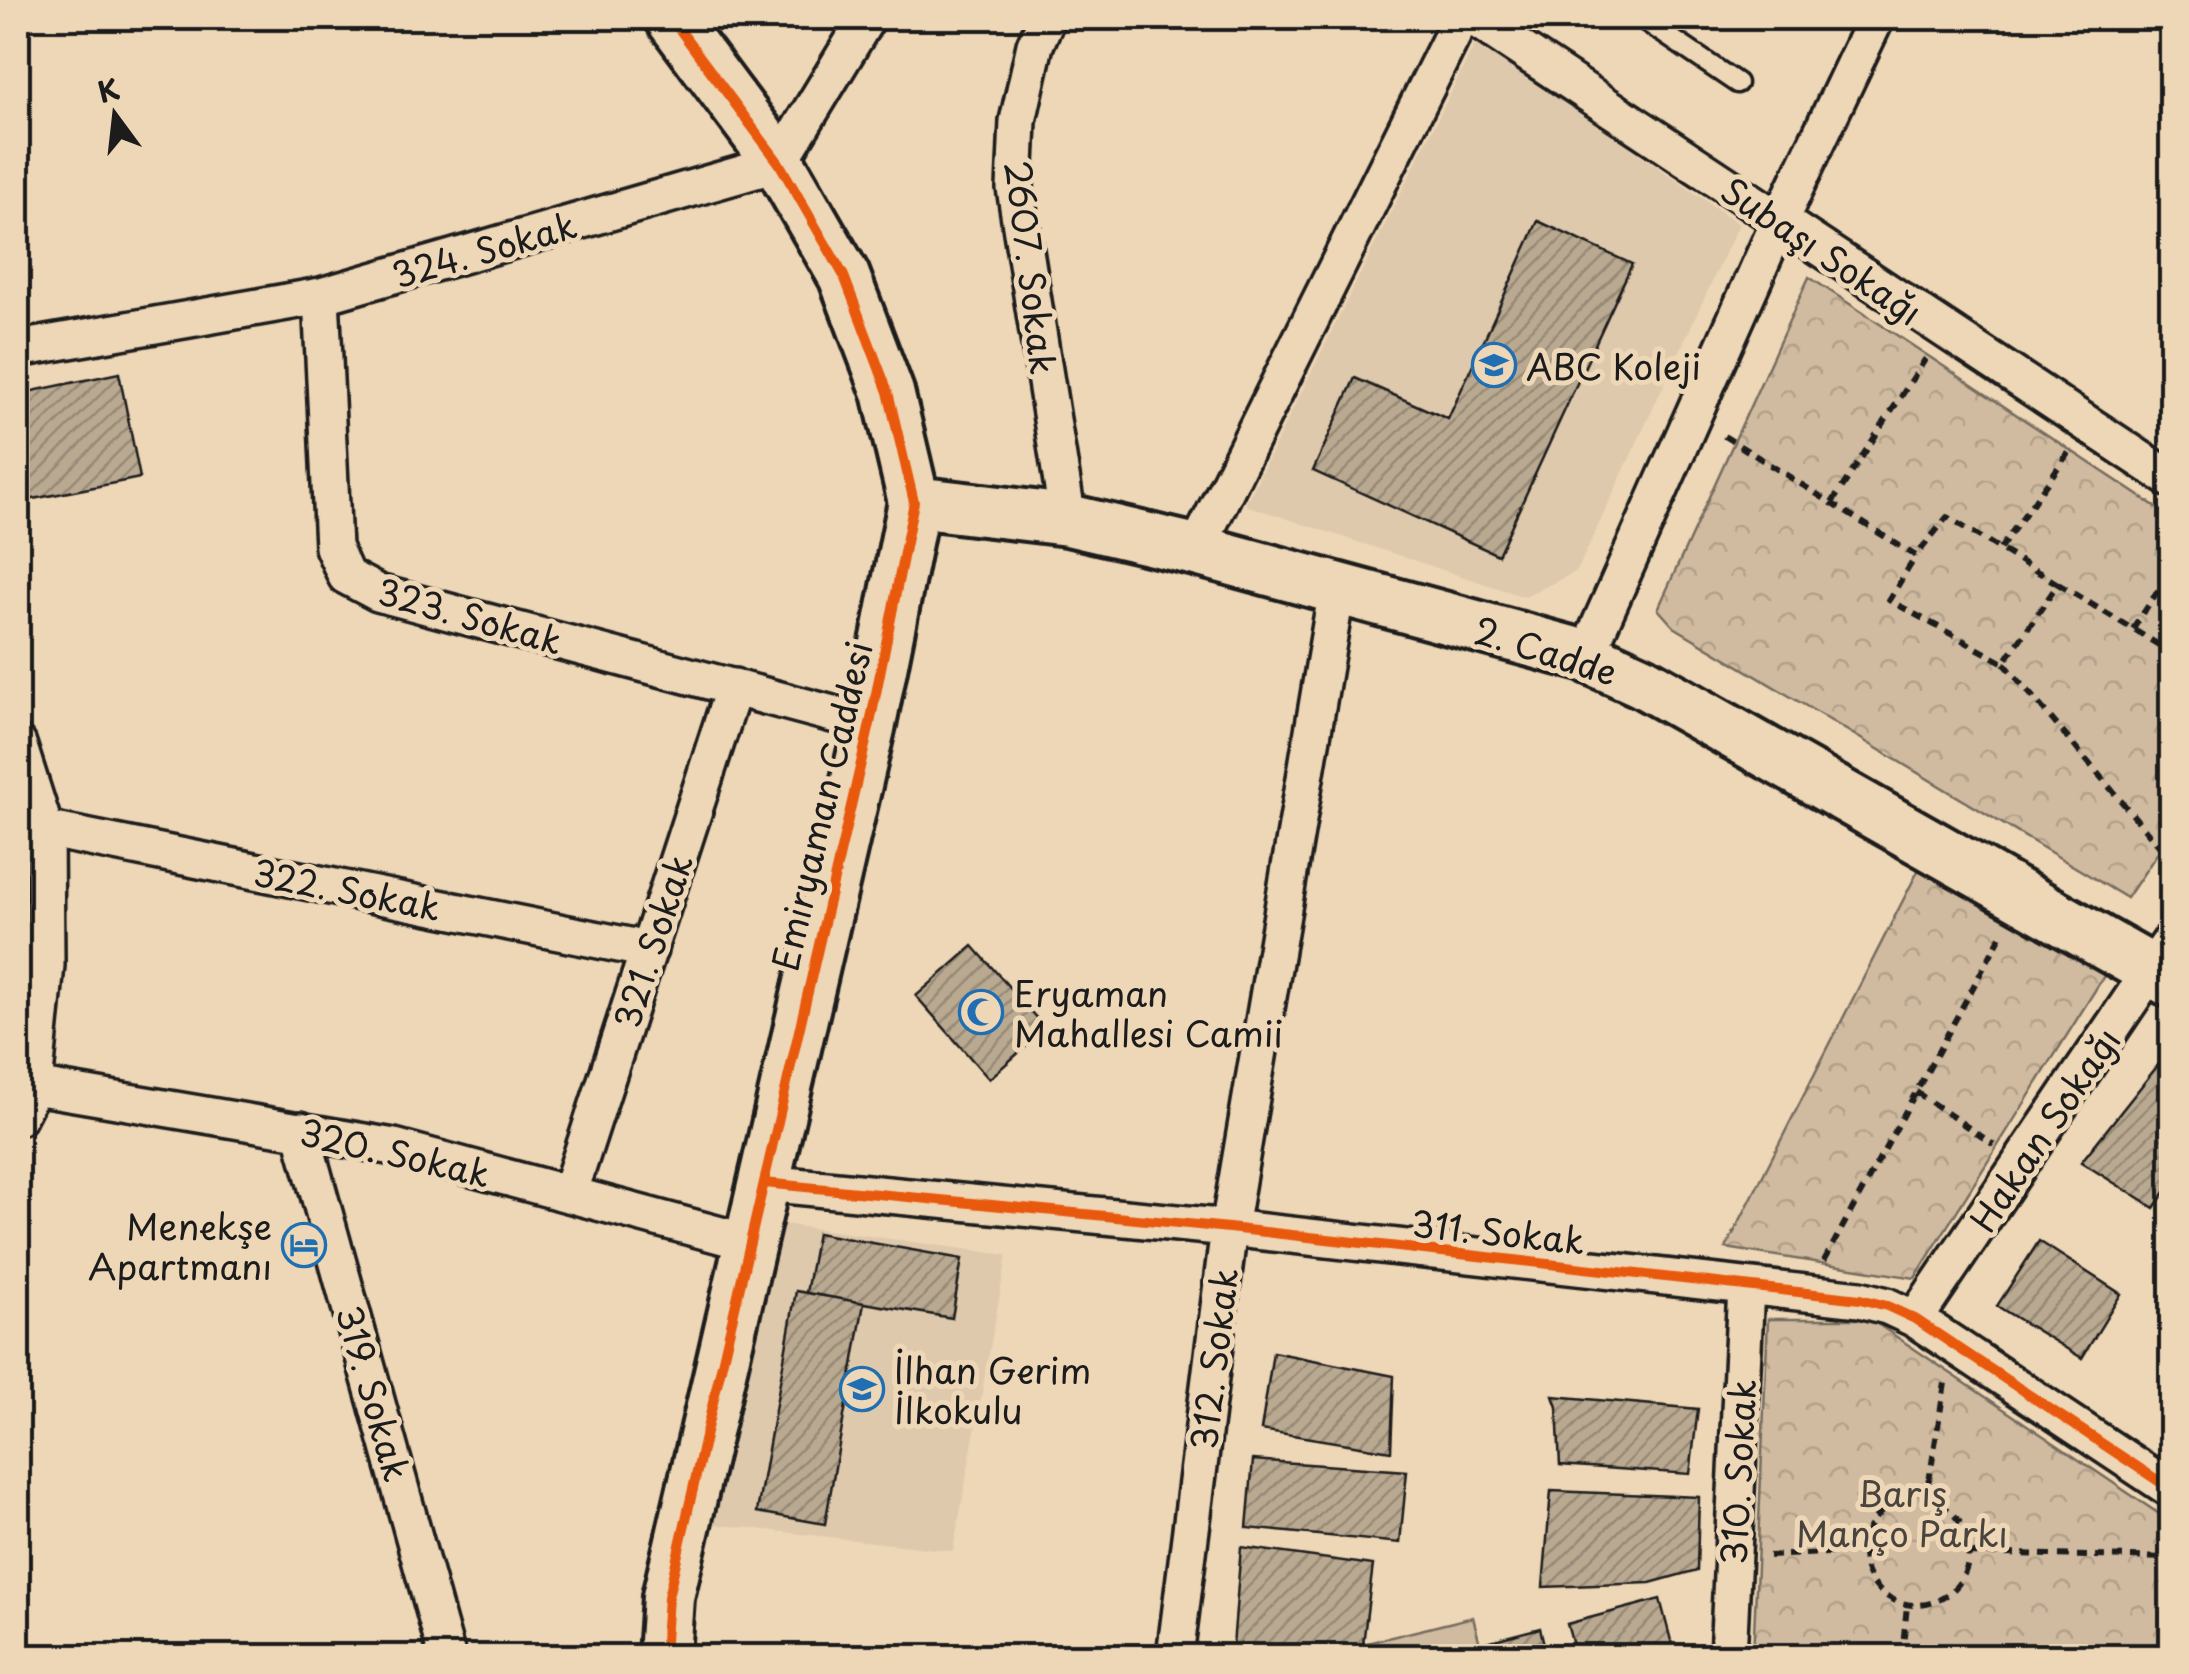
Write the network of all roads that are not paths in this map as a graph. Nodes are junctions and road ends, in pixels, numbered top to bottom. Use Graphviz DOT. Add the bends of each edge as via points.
graph roads {
  1 [pos="671,18"];
  2 [pos="867,18"];
  3 [pos="1047,18"];
  4 [pos="1461,18"];
  5 [pos="1474,18"];
  6 [pos="1641,18"];
  7 [pos="1876,18"];
  8 [pos="1737,84"];
  9 [pos="779,163"];
  10 [pos="1779,222"];
  11 [pos="320,296"];
  12 [pos="18,349"];
  13 [pos="2172,480"];
  14 [pos="914,502"];
  15 [pos="1068,520"];
  16 [pos="1196,550"];
  17 [pos="1337,589"];
  18 [pos="1586,656"];
  19 [pos="734,687"];
  20 [pos="870,724"];
  21 [pos="18,744"];
  22 [pos="45,828"];
  23 [pos="648,950"];
  24 [pos="2165,964"];
  25 [pos="34,1086"];
  26 [pos="18,1117"];
  27 [pos="301,1130"];
  28 [pos="764,1182"];
  29 [pos="569,1194"];
  30 [pos="1230,1228"];
  31 [pos="750,1243"];
  32 [pos="1746,1286"];
  33 [pos="1915,1318"];
  34 [pos="2172,1490"];
  35 [pos="447,1656"];
  36 [pos="664,1656"];
  37 [pos="1176,1656"];
  38 [pos="1728,1656"];
  1 -- 9 [label="street, Emiryaman Caddesi"];
  2 -- 9 [label="street"];
  3 -- 15 [label="street, 2607. Sokak" via="1018,121 1015,188"];
  4 -- 16 [label="street"];
  5 -- 10 [label="street, Subaşı Sokağı"];
  6 -- 8 [label="lane"];
  7 -- 10 [label="street"];
  9 -- 11 [label="street, 324. Sokak"];
  9 -- 14 [label="street, Emiryaman Caddesi" via="844,276 888,392"];
  10 -- 13 [label="street, Subaşı Sokağı"];
  10 -- 18 [label="street"];
  11 -- 12 [label="street, 324. Sokak"];
  11 -- 19 [label="street, 323. Sokak" via="334,548 346,576 378,592"];
  14 -- 15 [label="street, 2. Cadde"];
  14 -- 20 [label="street, Emiryaman Caddesi"];
  15 -- 16 [label="street, 2. Cadde"];
  16 -- 17 [label="street, 2. Cadde"];
  17 -- 18 [label="street, 2. Cadde"];
  17 -- 30 [label="street, 312. Sokak"];
  18 -- 24 [label="street, 2. Cadde" via="1644,682 2022,897"];
  19 -- 20 [label="street, 323. Sokak"];
  19 -- 23 [label="street, 321. Sokak"];
  20 -- 28 [label="street, Emiryaman Caddesi"];
  21 -- 22 [label="street"];
  22 -- 23 [label="street, 322. Sokak"];
  22 -- 25 [label="street" via="46,965"];
  23 -- 29 [label="street, 321. Sokak"];
  24 -- 33 [label="street, Hakan Sokağı"];
  25 -- 26 [label="street"];
  25 -- 27 [label="street, 320. Sokak"];
  27 -- 29 [label="street, 320. Sokak" via="394,1147"];
  27 -- 35 [label="street, 319. Sokak"];
  28 -- 30 [label="street, 311. Sokak"];
  28 -- 31 [label="street, Emiryaman Caddesi"];
  29 -- 31 [label="street, 320. Sokak"];
  30 -- 32 [label="street, 311. Sokak"];
  30 -- 37 [label="street, 312. Sokak"];
  31 -- 36 [label="street, Emiryaman Caddesi" via="668,1597"];
  32 -- 33 [label="street, 311. Sokak" via="1860,1298"];
  32 -- 38 [label="street, 310. Sokak"];
  33 -- 34 [label="street, 311. Sokak"];
}
